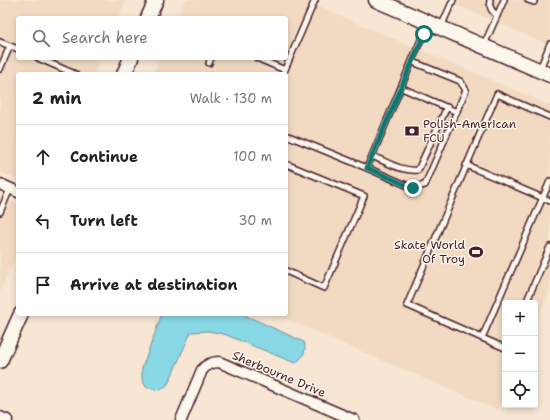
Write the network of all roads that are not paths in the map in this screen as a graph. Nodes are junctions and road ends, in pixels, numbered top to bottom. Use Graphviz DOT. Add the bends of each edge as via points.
graph roads {
  1 [pos="156,0"];
  2 [pos="315,0"];
  3 [pos="376,0"];
  4 [pos="453,0"];
  5 [pos="490,0"];
  6 [pos="504,0"];
  7 [pos="528,0"];
  8 [pos="534,2"];
  9 [pos="149,16"];
  10 [pos="497,16"];
  11 [pos="435,25"];
  12 [pos="0,42"];
  13 [pos="550,44"];
  14 [pos="10,46"];
  15 [pos="484,46"];
  16 [pos="16,48"];
  17 [pos="43,60"];
  18 [pos="130,60"];
  19 [pos="261,60"];
  20 [pos="413,62"];
  21 [pos="0,69"];
  22 [pos="70,72"];
  23 [pos="125,72"];
  24 [pos="284,72"];
  25 [pos="545,72"];
  26 [pos="402,88"];
  27 [pos="447,107"];
  28 [pos="457,112"];
  29 [pos="550,118"];
  30 [pos="288,136"];
  31 [pos="372,156"];
  32 [pos="288,165"];
  33 [pos="466,165"];
  34 [pos="367,168"];
  35 [pos="550,181"];
  36 [pos="0,184"];
  37 [pos="14,190"];
  38 [pos="543,198"];
  39 [pos="550,202"];
  40 [pos="0,212"];
  41 [pos="550,248"];
  42 [pos="288,272"];
  43 [pos="527,300"];
  44 [pos="19,316"];
  45 [pos="482,338"];
  46 [pos="502,347"];
  47 [pos="0,361"];
  48 [pos="0,417"];
  49 [pos="7,420"];
  50 [pos="181,420"];
  51 [pos="354,420"];
  1 -- 9 [label="main road"];
  2 -- 24 [label="lane"];
  3 -- 11 [label="main road"];
  4 -- 11 [label="lane"];
  5 -- 10 [label="lane" via="491,10"];
  6 -- 10 [label="lane"];
  7 -- 8 [label="lane"];
  10 -- 15 [label="lane"];
  11 -- 15 [label="main road"];
  11 -- 20 [label="lane"];
  12 -- 14 [label="lane"];
  13 -- 25 [label="lane"];
  14 -- 16 [label="lane"];
  14 -- 21 [label="lane"];
  15 -- 25 [label="main road"];
  17 -- 22 [label="lane"];
  18 -- 23 [label="main road"];
  19 -- 24 [label="lane"];
  20 -- 26 [label="lane"];
  20 -- 28 [label="lane" via="460,81 466,90"];
  26 -- 27 [label="lane"];
  26 -- 31 [label="lane"];
  27 -- 28 [label="lane"];
  27 -- 31 [label="lane" via="418,170 404,170"];
  28 -- 34 [label="lane" via="425,185 413,188"];
  29 -- 33 [label="lane" via="497,94"];
  30 -- 34 [label="lane"];
  31 -- 34 [label="lane"];
  32 -- 42 [label="lane" via="364,196 324,288"];
  33 -- 38 [label="lane"];
  33 -- 45 [label="lane" via="407,305"];
  35 -- 38 [label="lane"];
  36 -- 37 [label="street"];
  37 -- 40 [label="lane"];
  38 -- 39 [label="lane"];
  38 -- 45 [label="lane"];
  41 -- 43 [label="lane"];
  44 -- 47 [label="main road"];
  45 -- 46 [label="lane"];
  48 -- 49 [label="street"];
  50 -- 51 [label="street, Sherbourne Drive" via="202,370 208,364 219,362"];
}
